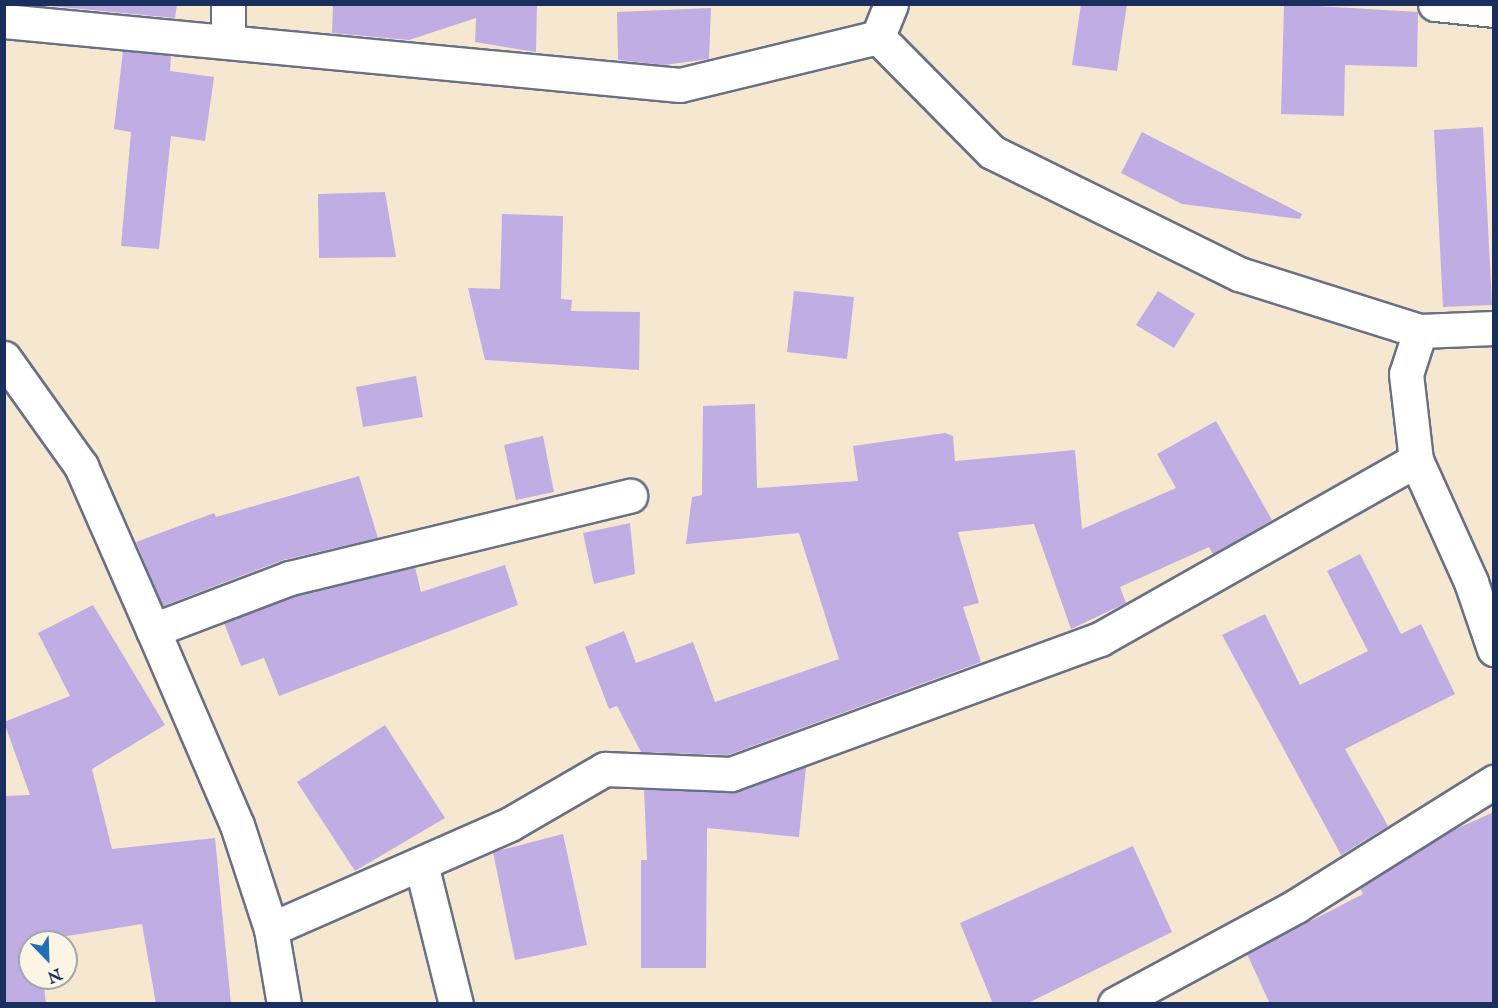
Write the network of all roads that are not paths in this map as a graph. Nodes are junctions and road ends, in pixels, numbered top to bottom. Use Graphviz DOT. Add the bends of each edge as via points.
graph roads {
  1 [pos="228,4"];
  2 [pos="891,4"];
  3 [pos="1435,4"];
  4 [pos="1494,10"];
  5 [pos="4,21"];
  6 [pos="878,37"];
  7 [pos="228,42"];
  8 [pos="1494,328"];
  9 [pos="1420,331"];
  10 [pos="4,358"];
  11 [pos="1416,460"];
  12 [pos="630,496"];
  13 [pos="1482,584"];
  14 [pos="153,630"];
  15 [pos="1494,649"];
  16 [pos="1494,782"];
  17 [pos="421,864"];
  18 [pos="271,929"];
  19 [pos="284,1004"];
  20 [pos="456,1004"];
  21 [pos="1114,1004"];
  1 -- 7 [label="street"];
  2 -- 6 [label="street"];
  3 -- 4 [label="street"];
  5 -- 7 [label="street"];
  6 -- 7 [label="street" via="680,85"];
  6 -- 9 [label="street" via="992,152 1239,274"];
  8 -- 9 [label="street"];
  9 -- 11 [label="street" via="1406,374"];
  10 -- 14 [label="street" via="81,466"];
  11 -- 13 [label="street"];
  11 -- 17 [label="street" via="1100,639 731,774 605,769 510,824"];
  12 -- 14 [label="street" via="290,578"];
  13 -- 15 [label="street"];
  14 -- 18 [label="street" via="237,825"];
  16 -- 21 [label="street" via="1296,906"];
  17 -- 18 [label="street"];
  17 -- 20 [label="street"];
  18 -- 19 [label="street"];
}
